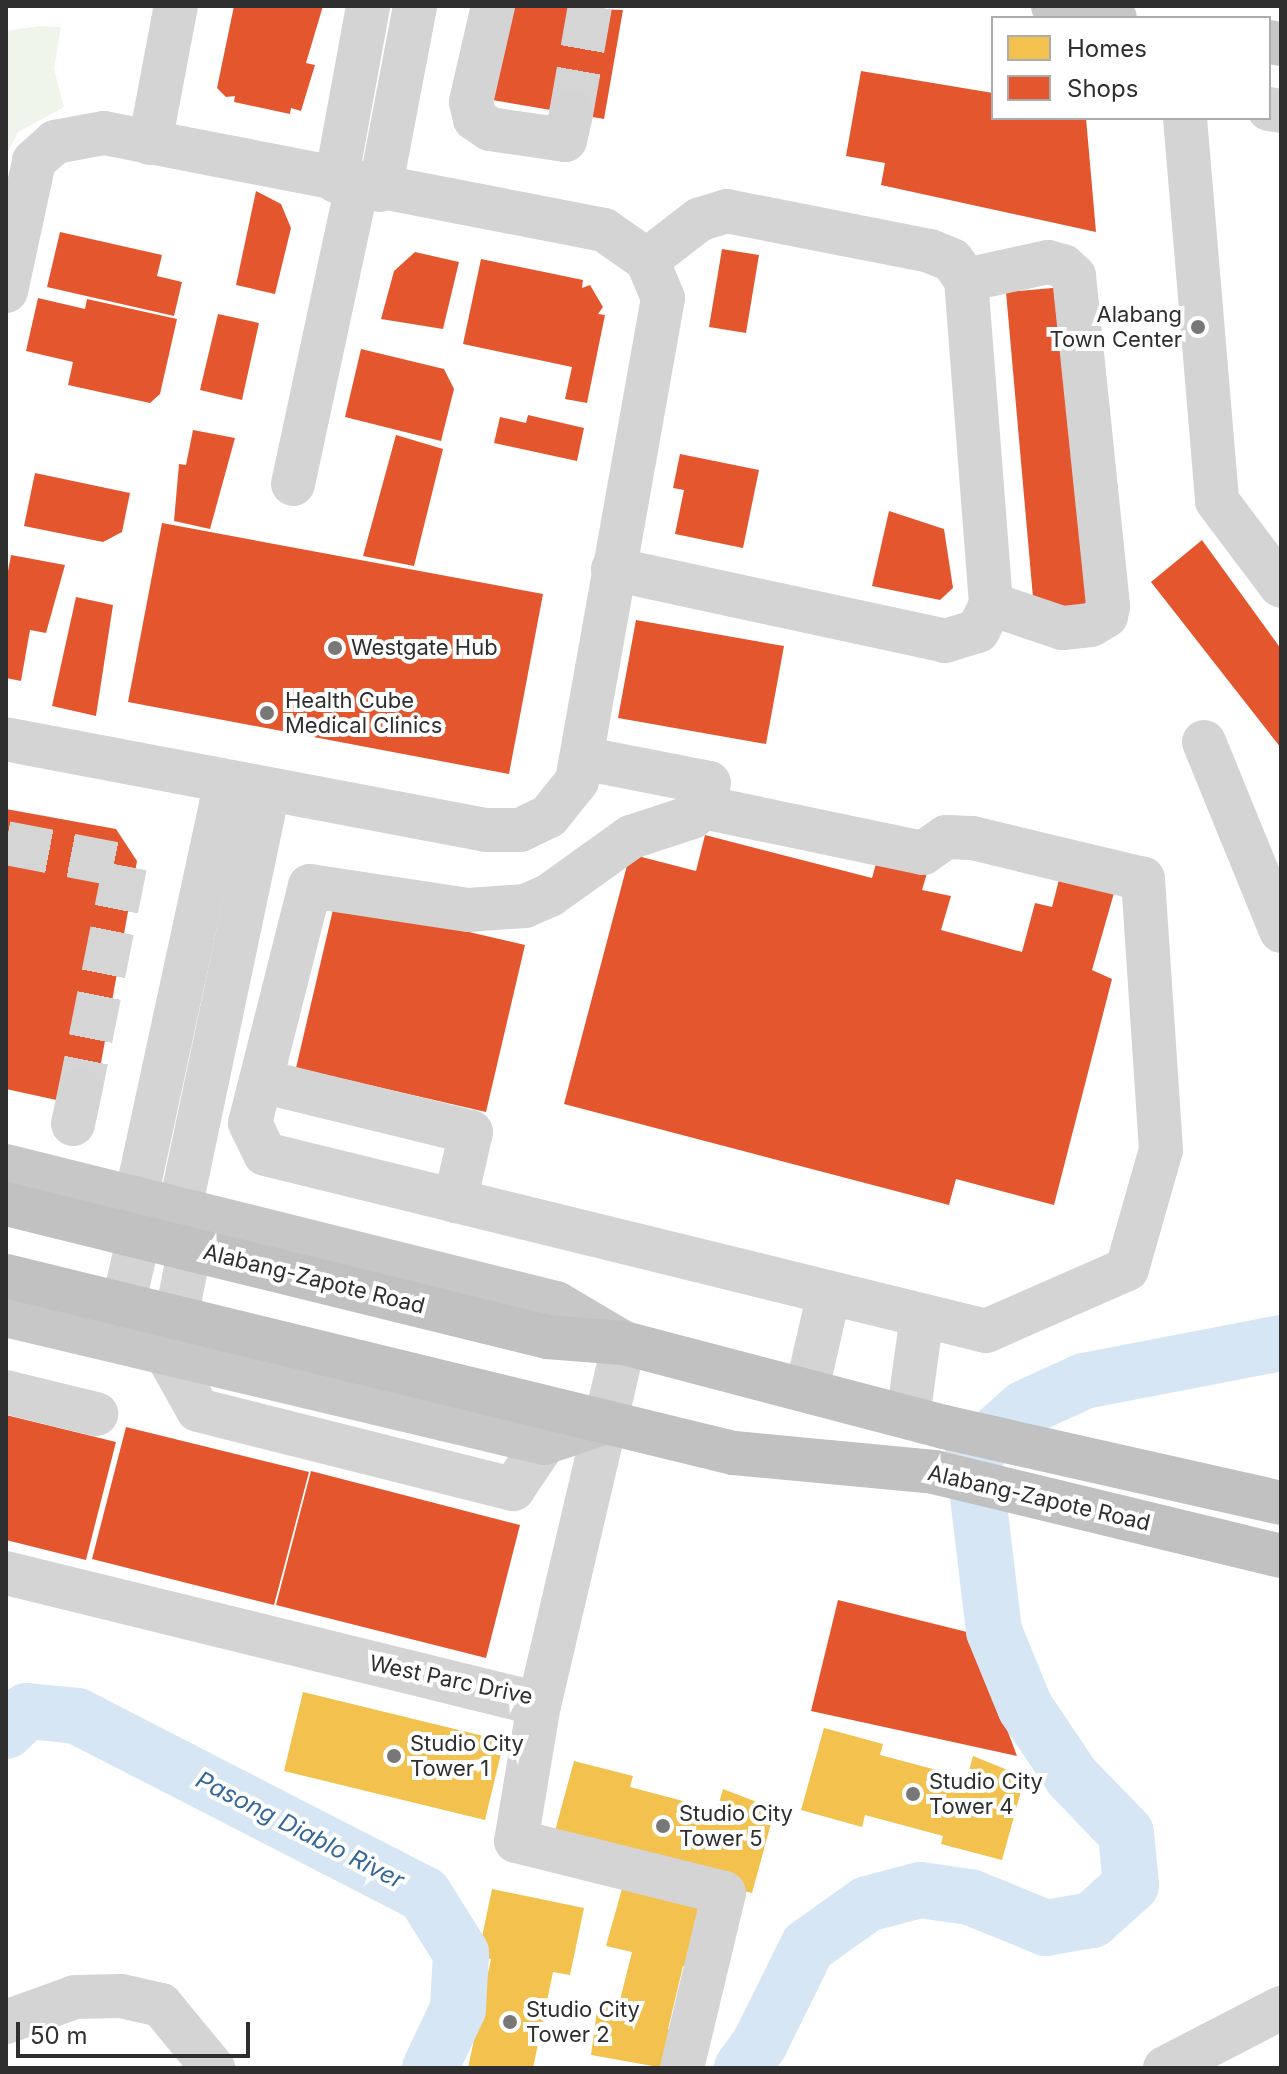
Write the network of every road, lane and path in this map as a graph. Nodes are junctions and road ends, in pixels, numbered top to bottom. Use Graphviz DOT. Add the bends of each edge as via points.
graph roads {
  1 [pos="176,6"];
  2 [pos="368,6"];
  3 [pos="415,6"];
  4 [pos="493,6"];
  5 [pos="1053,6"];
  6 [pos="1105,16"];
  7 [pos="571,114"];
  8 [pos="1185,120"];
  9 [pos="150,143"];
  10 [pos="357,185"];
  11 [pos="647,260"];
  12 [pos="966,280"];
  13 [pos="6,291"];
  14 [pos="293,484"];
  15 [pos="613,569"];
  16 [pos="1281,586"];
  17 [pos="991,604"];
  18 [pos="6,739"];
  19 [pos="1204,742"];
  20 [pos="582,758"];
  21 [pos="226,783"];
  22 [pos="268,792"];
  23 [pos="703,807"];
  24 [pos="1281,931"];
  25 [pos="227,985"];
  26 [pos="281,999"];
  27 [pos="261,1081"];
  28 [pos="6,1166"];
  29 [pos="455,1201"];
  30 [pos="6,1204"];
  31 [pos="138,1217"];
  32 [pos="185,1228"];
  33 [pos="6,1276"];
  34 [pos="829,1293"];
  35 [pos="123,1305"];
  36 [pos="6,1315"];
  37 [pos="922,1316"];
  38 [pos="171,1336"];
  39 [pos="624,1343"];
  40 [pos="807,1389"];
  41 [pos="6,1392"];
  42 [pos="338,1396"];
  43 [pos="96,1414"];
  44 [pos="606,1422"];
  45 [pos="926,1422"];
  46 [pos="328,1442"];
  47 [pos="544,1443"];
  48 [pos="1281,1503"];
  49 [pos="1281,1556"];
  50 [pos="6,1573"];
  51 [pos="539,1704"];
  52 [pos="1281,2008"];
  53 [pos="6,2022"];
  54 [pos="213,2068"];
  55 [pos="682,2068"];
  56 [pos="1165,2068"];
  1 -- 9 [label="street"];
  2 -- 10 [label="street"];
  3 -- 10 [label="street"];
  4 -- 7 [label="street" via="471,102 475,119 490,129 565,140"];
  5 -- 6 [label="main road"];
  8 -- 16 [label="street" via="1217,501"];
  9 -- 10 [label="street"];
  9 -- 13 [label="street" via="86,133 43,150 28,175"];
  10 -- 11 [label="street" via="604,230"];
  10 -- 14 [label="street"];
  11 -- 12 [label="street" via="700,219 727,211 942,254"];
  11 -- 15 [label="street" via="663,298 662,319"];
  12 -- 17 [label="street"];
  12 -- 17 [label="street" via="1048,262 1074,276 1108,606 1106,616 1091,625 1062,628"];
  15 -- 17 [label="street" via="945,641 978,631"];
  15 -- 20 [label="street"];
  18 -- 21 [label="street"];
  19 -- 24 [label="street"];
  20 -- 22 [label="street" via="577,781 561,806 520,830 486,830"];
  20 -- 23 [label="street" via="709,783"];
  21 -- 22 [label="street"];
  21 -- 31 [label="street"];
  22 -- 25 [label="street"];
  23 -- 26 [label="street" via="692,817 631,837 550,895 525,906 468,910 333,885 310,886"];
  23 -- 37 [label="street" via="923,853 946,837 972,838 1143,879 1161,1150 1127,1269 986,1331"];
  25 -- 26 [label="street"];
  25 -- 32 [label="street"];
  26 -- 27 [label="street"];
  27 -- 29 [label="street" via="250,1123 265,1154"];
  27 -- 29 [label="street" via="471,1132"];
  28 -- 31 [label="main road, Alabang-Zapote Road"];
  29 -- 34 [label="street"];
  30 -- 31 [label="highway, Alabang-Zapote Road"];
  31 -- 32 [label="highway, Alabang-Zapote Road"];
  31 -- 35 [label="street"];
  32 -- 38 [label="street"];
  32 -- 39 [label="highway, Alabang-Zapote Road" via="547,1337"];
  33 -- 35 [label="highway, Alabang-Zapote Road"];
  34 -- 37 [label="street"];
  34 -- 40 [label="street"];
  35 -- 38 [label="highway, Alabang-Zapote Road"];
  36 -- 38 [label="main road, Alabang-Zapote Road"];
  37 -- 45 [label="street"];
  38 -- 42 [label="main road, Alabang-Zapote Road"];
  38 -- 44 [label="highway, Alabang-Zapote Road"];
  38 -- 46 [label="street" via="198,1410"];
  39 -- 40 [label="highway, Alabang-Zapote Road"];
  39 -- 44 [label="street, West Parc Drive"];
  40 -- 45 [label="highway, Alabang-Zapote Road"];
  41 -- 43 [label="street"];
  42 -- 46 [label="street"];
  42 -- 47 [label="main road, Alabang-Zapote Road"];
  44 -- 47 [label="main road"];
  44 -- 49 [label="highway, Alabang-Zapote Road" via="734,1453 934,1472"];
  44 -- 51 [label="street, West Parc Drive"];
  45 -- 48 [label="highway, Alabang-Zapote Road"];
  46 -- 47 [label="street" via="513,1489"];
  50 -- 51 [label="street, West Parc Drive"];
  51 -- 55 [label="street" via="516,1841 724,1893"];
  52 -- 56 [label="street"];
  53 -- 54 [label="street" via="75,1997 121,1996 161,2005"];
}
